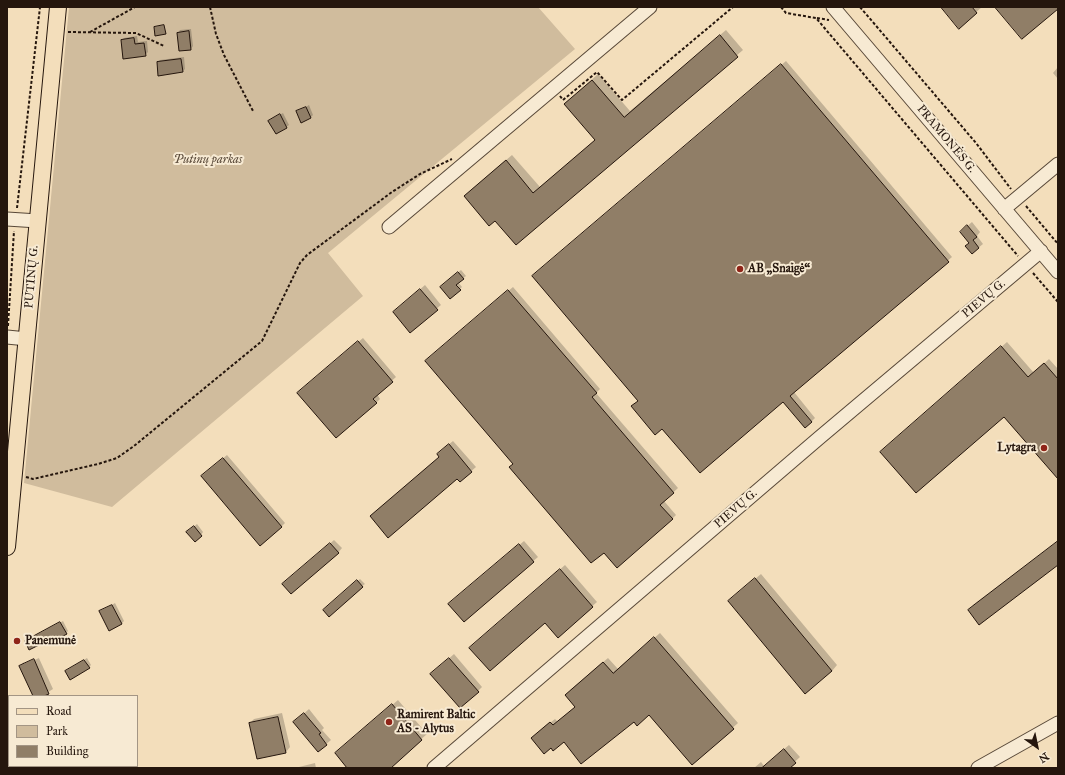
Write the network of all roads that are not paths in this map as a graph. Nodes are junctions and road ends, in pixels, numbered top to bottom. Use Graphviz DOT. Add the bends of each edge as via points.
graph roads {
  1 [pos="58,7"];
  2 [pos="650,7"];
  3 [pos="833,7"];
  4 [pos="1058,164"];
  5 [pos="1004,209"];
  6 [pos="11,219"];
  7 [pos="38,222"];
  8 [pos="389,227"];
  9 [pos="1041,251"];
  10 [pos="1058,272"];
  11 [pos="7,332"];
  12 [pos="27,339"];
  13 [pos="7,547"];
  14 [pos="1058,723"];
  15 [pos="434,768"];
  16 [pos="978,768"];
  1 -- 7 [label="main road, PUTINŲ G."];
  2 -- 8 [label="street"];
  3 -- 5 [label="street, PRAMONĖS G."];
  4 -- 5 [label="street"];
  5 -- 9 [label="street, PRAMONĖS G."];
  6 -- 7 [label="street"];
  7 -- 12 [label="main road, PUTINŲ G."];
  9 -- 10 [label="street, PRAMONĖS G."];
  9 -- 15 [label="street, PIEVŲ G."];
  11 -- 12 [label="street"];
  12 -- 13 [label="main road, PUTINŲ G."];
  14 -- 16 [label="street"];
}
